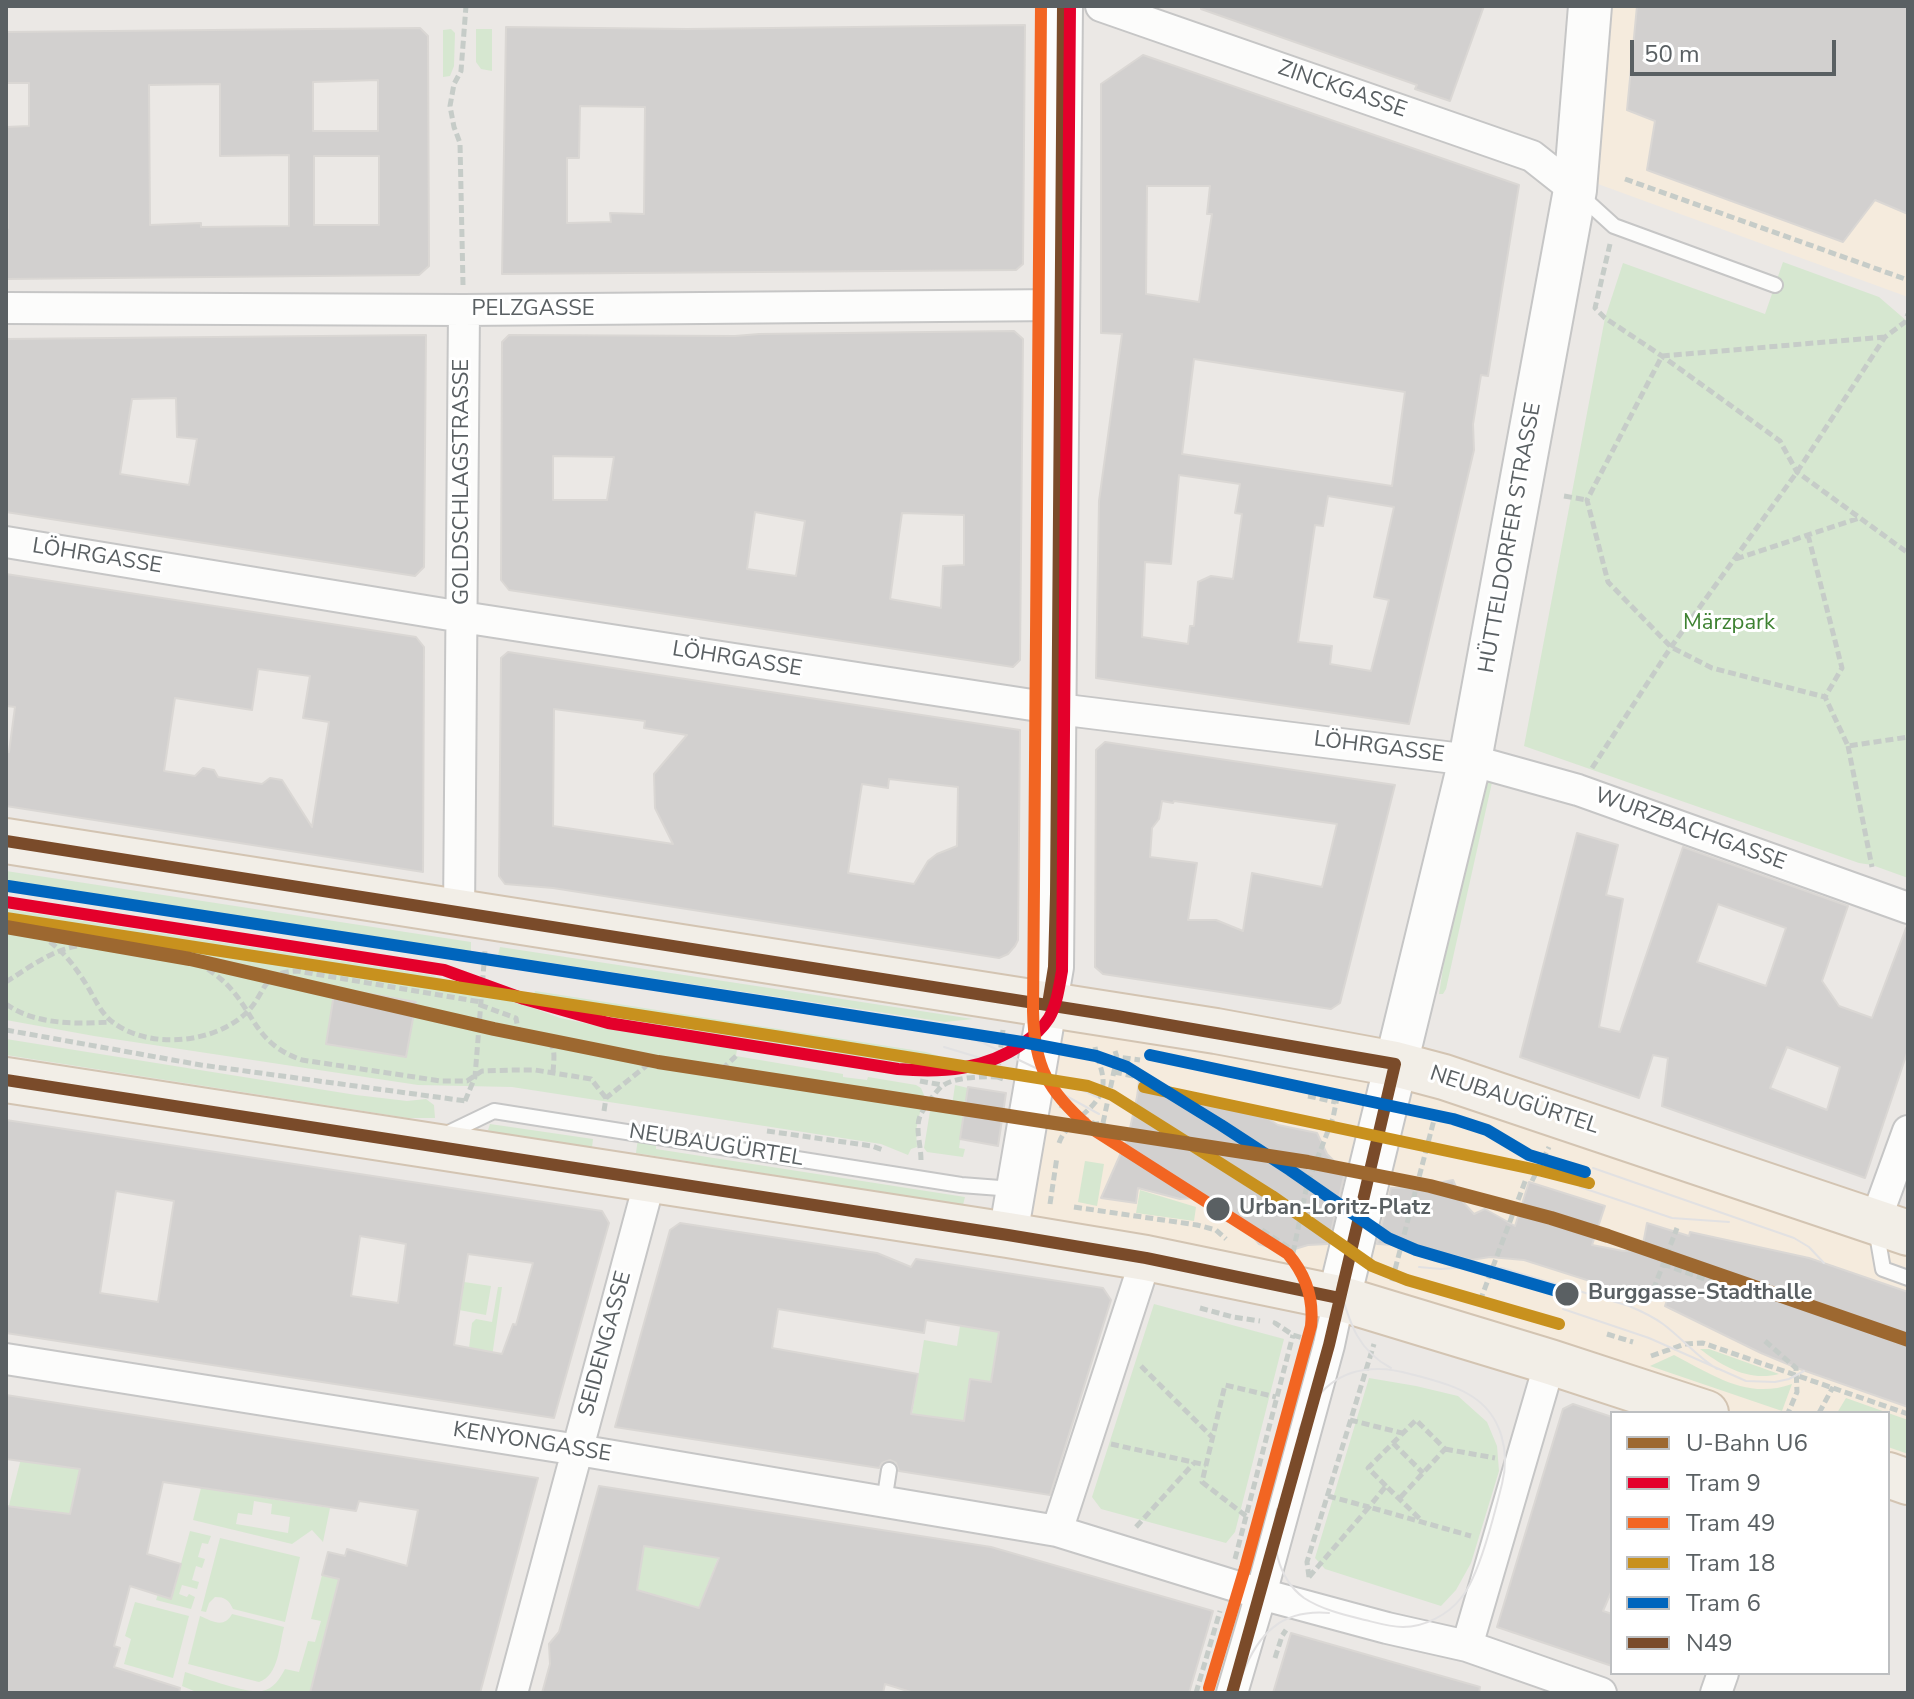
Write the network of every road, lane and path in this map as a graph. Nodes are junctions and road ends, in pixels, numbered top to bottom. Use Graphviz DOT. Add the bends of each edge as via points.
graph roads {
  1 [pos="466,6"];
  2 [pos="1063,6"];
  3 [pos="1101,6"];
  4 [pos="1590,6"];
  5 [pos="1625,179"];
  6 [pos="1575,190"];
  7 [pos="1614,226"];
  8 [pos="1908,280"];
  9 [pos="1775,285"];
  10 [pos="1060,305"];
  11 [pos="6,308"];
  12 [pos="464,310"];
  13 [pos="1908,314"];
  14 [pos="1885,337"];
  15 [pos="1662,356"];
  16 [pos="1797,472"];
  17 [pos="1564,496"];
  18 [pos="1587,500"];
  19 [pos="1859,517"];
  20 [pos="1808,535"];
  21 [pos="6,542"];
  22 [pos="1908,553"];
  23 [pos="1735,559"];
  24 [pos="462,617"];
  25 [pos="1671,647"];
  26 [pos="1825,697"];
  27 [pos="1058,709"];
  28 [pos="1908,737"];
  29 [pos="1848,746"];
  30 [pos="1470,760"];
  31 [pos="1578,790"];
  32 [pos="6,841"];
  33 [pos="1872,865"];
  34 [pos="1908,908"];
  35 [pos="459,914"];
  36 [pos="6,923"];
  37 [pos="62,950"];
  38 [pos="6,982"];
  39 [pos="6,1004"];
  40 [pos="481,1004"];
  41 [pos="1048,1004"];
  42 [pos="247,1012"];
  43 [pos="112,1022"];
  44 [pos="6,1030"];
  45 [pos="1094,1039"];
  46 [pos="736,1056"];
  47 [pos="1117,1057"];
  48 [pos="1395,1064"];
  49 [pos="553,1072"];
  50 [pos="1114,1072"];
  51 [pos="475,1077"];
  52 [pos="997,1077"];
  53 [pos="1143,1078"];
  54 [pos="6,1080"];
  55 [pos="920,1081"];
  56 [pos="942,1085"];
  57 [pos="1110,1091"];
  58 [pos="1338,1093"];
  59 [pos="1308,1096"];
  60 [pos="606,1098"];
  61 [pos="1125,1101"];
  62 [pos="1336,1102"];
  63 [pos="1060,1105"];
  64 [pos="1081,1116"];
  65 [pos="1103,1123"];
  66 [pos="602,1128"];
  67 [pos="1908,1131"];
  68 [pos="1112,1134"];
  69 [pos="1551,1143"];
  70 [pos="423,1145"];
  71 [pos="920,1162"];
  72 [pos="650,1180"];
  73 [pos="1030,1196"];
  74 [pos="1274,1197"];
  75 [pos="1065,1206"];
  76 [pos="1302,1214"];
  77 [pos="1180,1223"];
  78 [pos="1677,1228"];
  79 [pos="1892,1228"];
  80 [pos="1262,1230"];
  81 [pos="1008,1235"];
  82 [pos="1146,1258"];
  83 [pos="1663,1264"];
  84 [pos="1396,1269"];
  85 [pos="1406,1273"];
  86 [pos="1908,1278"];
  87 [pos="1710,1281"];
  88 [pos="1284,1287"];
  89 [pos="1339,1298"];
  90 [pos="1480,1301"];
  91 [pos="1649,1301"];
  92 [pos="1233,1317"];
  93 [pos="1607,1334"];
  94 [pos="1293,1335"];
  95 [pos="1765,1341"];
  96 [pos="1119,1342"];
  97 [pos="1633,1342"];
  98 [pos="1696,1342"];
  99 [pos="1329,1345"];
  100 [pos="1371,1354"];
  101 [pos="6,1359"];
  102 [pos="1550,1362"];
  103 [pos="1797,1375"];
  104 [pos="1833,1387"];
  105 [pos="1276,1397"];
  106 [pos="1700,1411"];
  107 [pos="1789,1411"];
  108 [pos="1820,1411"];
  109 [pos="1908,1414"];
  110 [pos="1350,1420"];
  111 [pos="1403,1433"];
  112 [pos="1087,1439"];
  113 [pos="1213,1439"];
  114 [pos="1393,1443"];
  115 [pos="1445,1449"];
  116 [pos="578,1450"];
  117 [pos="1194,1462"];
  118 [pos="1521,1463"];
  119 [pos="1206,1465"];
  120 [pos="889,1470"];
  121 [pos="1423,1473"];
  122 [pos="1386,1486"];
  123 [pos="1328,1496"];
  124 [pos="1399,1499"];
  125 [pos="884,1502"];
  126 [pos="1369,1507"];
  127 [pos="1246,1516"];
  128 [pos="1422,1522"];
  129 [pos="1057,1531"];
  130 [pos="1497,1543"];
  131 [pos="1118,1550"];
  132 [pos="1228,1584"];
  133 [pos="1261,1594"];
  134 [pos="1298,1603"];
  135 [pos="1467,1646"];
  136 [pos="1273,1664"];
  137 [pos="512,1693"];
  138 [pos="1196,1693"];
  139 [pos="1232,1693"];
  140 [pos="1601,1693"];
  1 -- 12 [label="path" via="461,71 450,106 460,143"];
  2 -- 10 [label="street"];
  3 -- 6 [label="street, ZINCKGASSE" via="1532,156"];
  4 -- 6 [label="main road, HÜTTELDORFER STRASSE"];
  5 -- 8 [label="path"];
  6 -- 7 [label="lane"];
  6 -- 30 [label="main road, HÜTTELDORFER STRASSE"];
  7 -- 9 [label="lane"];
  7 -- 15 [label="path" via="1595,308"];
  10 -- 12 [label="street, PELZGASSE"];
  10 -- 27 [label="street"];
  11 -- 12 [label="street, PELZGASSE"];
  12 -- 24 [label="street, GOLDSCHLAGSTRASSE"];
  13 -- 14 [label="path"];
  14 -- 15 [label="path"];
  14 -- 16 [label="path"];
  15 -- 16 [label="path" via="1780,441"];
  15 -- 18 [label="path"];
  16 -- 19 [label="path"];
  16 -- 23 [label="path"];
  17 -- 18 [label="path"];
  18 -- 25 [label="path" via="1608,582"];
  19 -- 20 [label="path"];
  19 -- 22 [label="path"];
  20 -- 23 [label="path"];
  20 -- 26 [label="path" via="1842,668"];
  21 -- 24 [label="street, LÖHRGASSE"];
  23 -- 25 [label="path"];
  24 -- 27 [label="street, LÖHRGASSE"];
  24 -- 35 [label="street, GOLDSCHLAGSTRASSE"];
  25 -- 26 [label="path" via="1712,668"];
  25 -- 31 [label="path"];
  26 -- 29 [label="path"];
  27 -- 30 [label="street, LÖHRGASSE"];
  27 -- 41 [label="street" via="1054,967"];
  28 -- 29 [label="path"];
  29 -- 33 [label="path"];
  30 -- 31 [label="street, WURZBACHGASSE"];
  30 -- 48 [label="main road, HÜTTELDORFER STRASSE"];
  31 -- 34 [label="street, WURZBACHGASSE"];
  32 -- 35 [label="main road, NEUBAUGÜRTEL"];
  35 -- 40 [label="path" via="475,949 485,951"];
  35 -- 41 [label="main road, NEUBAUGÜRTEL"];
  36 -- 37 [label="path"];
  37 -- 38 [label="path"];
  37 -- 42 [label="path" via="127,942 178,955 222,980"];
  37 -- 43 [label="path"];
  39 -- 43 [label="path" via="40,1019"];
  40 -- 42 [label="path" via="282,971"];
  40 -- 49 [label="path" via="516,1018 525,1036 550,1042 555,1049"];
  40 -- 51 [label="path"];
  41 -- 48 [label="main road, NEUBAUGÜRTEL"];
  41 -- 73 [label="street"];
  42 -- 43 [label="path" via="217,1031 172,1040 129,1033"];
  42 -- 51 [label="path" via="273,1046 302,1060 441,1081"];
  44 -- 51 [label="path" via="201,1065 465,1101"];
  45 -- 64 [label="path" via="1103,1085"];
  46 -- 60 [label="path" via="717,1074 650,1063"];
  47 -- 50 [label="path"];
  48 -- 79 [label="main road, NEUBAUGÜRTEL"];
  48 -- 89 [label="main road"];
  49 -- 51 [label="path" via="482,1071"];
  49 -- 60 [label="path" via="591,1079"];
  50 -- 53 [label="path"];
  50 -- 57 [label="path"];
  52 -- 56 [label="path" via="982,1075"];
  54 -- 70 [label="main road, NEUBAUGÜRTEL"];
  55 -- 56 [label="path"];
  56 -- 71 [label="path" via="919,1118"];
  57 -- 61 [label="path"];
  57 -- 65 [label="path"];
  58 -- 62 [label="path"];
  59 -- 62 [label="path"];
  60 -- 66 [label="path"];
  62 -- 76 [label="path"];
  63 -- 64 [label="path"];
  64 -- 65 [label="path"];
  64 -- 73 [label="path" via="1062,1135 1050,1204"];
  65 -- 68 [label="path"];
  66 -- 70 [label="lane, NEUBAUGÜRTEL" via="494,1111"];
  66 -- 73 [label="lane, NEUBAUGÜRTEL"];
  67 -- 79 [label="street"];
  69 -- 90 [label="path" via="1529,1180"];
  70 -- 72 [label="main road, NEUBAUGÜRTEL"];
  72 -- 81 [label="main road, NEUBAUGÜRTEL"];
  72 -- 116 [label="street, SEIDENGASSE"];
  73 -- 81 [label="street"];
  74 -- 76 [label="path"];
  75 -- 77 [label="path"];
  76 -- 88 [label="path"];
  78 -- 83 [label="path"];
  79 -- 86 [label="lane" via="1883,1269"];
  80 -- 88 [label="path"];
  81 -- 82 [label="main road, NEUBAUGÜRTEL"];
  82 -- 88 [label="main road, NEUBAUGÜRTEL"];
  82 -- 96 [label="street"];
  83 -- 87 [label="path"];
  83 -- 91 [label="path"];
  84 -- 85 [label="path"];
  88 -- 89 [label="main road, NEUBAUGÜRTEL"];
  88 -- 92 [label="path"];
  88 -- 94 [label="path"];
  89 -- 99 [label="street"];
  89 -- 102 [label="main road, NEUBAUGÜRTEL"];
  93 -- 97 [label="path"];
  94 -- 99 [label="path"];
  94 -- 105 [label="path"];
  95 -- 103 [label="path" via="1796,1368"];
  96 -- 112 [label="street"];
  96 -- 113 [label="path"];
  98 -- 103 [label="path"];
  99 -- 100 [label="path"];
  99 -- 133 [label="street"];
  101 -- 116 [label="street, KENYONGASSE"];
  102 -- 106 [label="main road, NEUBAUGÜRTEL"];
  102 -- 118 [label="street"];
  103 -- 104 [label="path"];
  103 -- 107 [label="path"];
  104 -- 108 [label="path"];
  104 -- 109 [label="path"];
  105 -- 113 [label="path" via="1225,1385"];
  105 -- 127 [label="path"];
  110 -- 111 [label="path"];
  111 -- 114 [label="path"];
  111 -- 115 [label="path" via="1416,1420"];
  112 -- 117 [label="path"];
  112 -- 129 [label="street"];
  113 -- 119 [label="path"];
  114 -- 121 [label="path"];
  114 -- 122 [label="path" via="1368,1468"];
  115 -- 118 [label="path"];
  115 -- 121 [label="path"];
  116 -- 125 [label="street, KENYONGASSE"];
  116 -- 137 [label="street, SEIDENGASSE"];
  117 -- 119 [label="path"];
  117 -- 131 [label="path"];
  118 -- 130 [label="street"];
  119 -- 127 [label="path" via="1202,1482"];
  120 -- 125 [label="lane"];
  121 -- 124 [label="path"];
  122 -- 124 [label="path"];
  122 -- 126 [label="path"];
  123 -- 126 [label="path"];
  124 -- 128 [label="path"];
  125 -- 129 [label="street, KENYONGASSE"];
  126 -- 128 [label="path"];
  126 -- 134 [label="path" via="1309,1577"];
  127 -- 132 [label="path"];
  128 -- 130 [label="path"];
  129 -- 131 [label="street"];
  130 -- 135 [label="street"];
  131 -- 132 [label="street"];
  132 -- 133 [label="street"];
  132 -- 138 [label="path"];
  133 -- 134 [label="street"];
  133 -- 139 [label="street"];
  134 -- 135 [label="street"];
  134 -- 136 [label="path"];
  135 -- 140 [label="street"];
}
